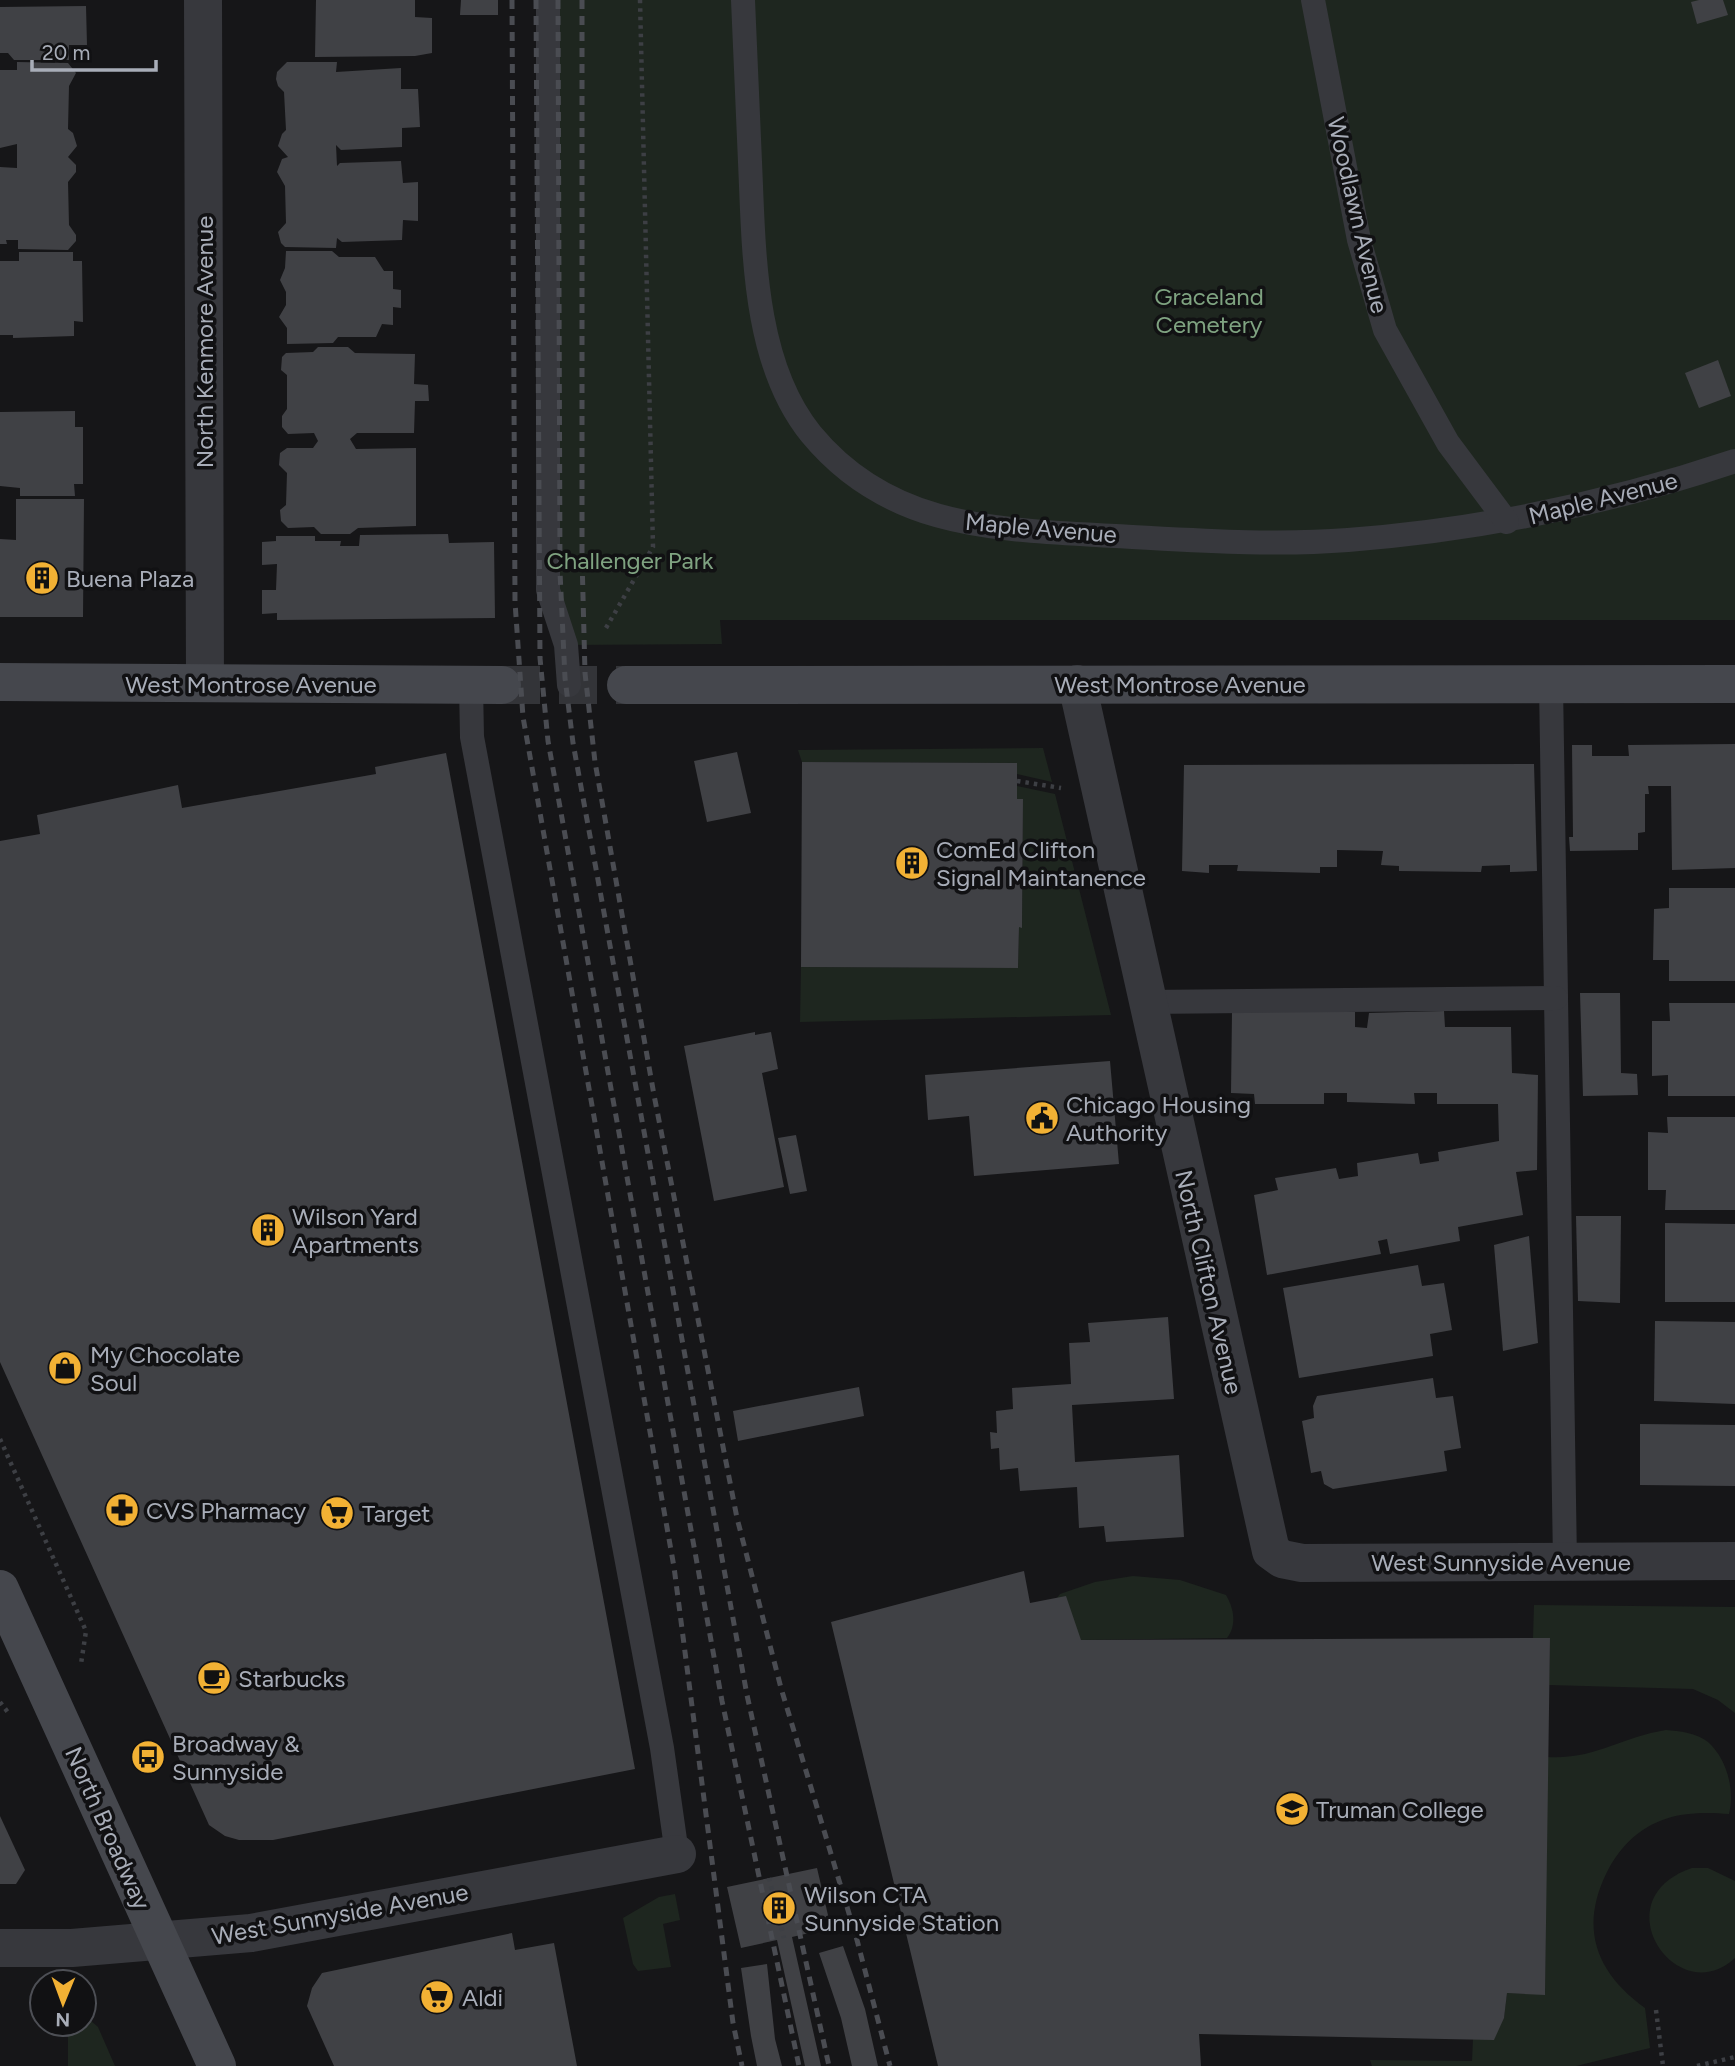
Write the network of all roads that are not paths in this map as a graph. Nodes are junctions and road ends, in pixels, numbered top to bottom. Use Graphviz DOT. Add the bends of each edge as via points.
graph roads {
  1 [pos="202,0"];
  2 [pos="548,0"];
  3 [pos="743,0"];
  4 [pos="1313,0"];
  5 [pos="1735,461"];
  6 [pos="1507,522"];
  7 [pos="0,682"];
  8 [pos="205,683"];
  9 [pos="1077,684"];
  10 [pos="1551,684"];
  11 [pos="1735,684"];
  12 [pos="486,685"];
  13 [pos="569,685"];
  14 [pos="626,685"];
  15 [pos="1556,998"];
  16 [pos="1146,1002"];
  17 [pos="1271,1551"];
  18 [pos="1565,1562"];
  19 [pos="1735,1562"];
  20 [pos="0,1589"];
  21 [pos="677,1854"];
  22 [pos="160,1943"];
  23 [pos="0,1948"];
  24 [pos="217,2066"];
  1 -- 8 [label="street, North Kenmore Avenue"];
  2 -- 13 [label="lane" via="548,590 566,645"];
  3 -- 6 [label="lane, Maple Avenue" via="756,273 776,372 810,433 864,484 927,513 986,528 1188,540 1346,541"];
  4 -- 6 [label="lane, Woodlawn Avenue" via="1359,240 1385,330 1448,443"];
  5 -- 6 [label="lane, Maple Avenue"];
  7 -- 8 [label="main road, West Montrose Avenue"];
  8 -- 12 [label="main road, West Montrose Avenue"];
  9 -- 10 [label="main road, West Montrose Avenue"];
  9 -- 14 [label="main road, West Montrose Avenue"];
  9 -- 16 [label="street, North Clifton Avenue"];
  10 -- 11 [label="main road, West Montrose Avenue"];
  10 -- 15 [label="lane"];
  12 -- 21 [label="lane" via="472,737 662,1748"];
  15 -- 16 [label="lane"];
  15 -- 18 [label="lane"];
  16 -- 17 [label="street, North Clifton Avenue"];
  17 -- 18 [label="street, West Sunnyside Avenue" via="1302,1563"];
  18 -- 19 [label="street, West Sunnyside Avenue"];
  20 -- 22 [label="main road, North Broadway"];
  21 -- 22 [label="street, West Sunnyside Avenue" via="251,1933"];
  22 -- 23 [label="street, West Sunnyside Avenue"];
  22 -- 24 [label="main road, North Broadway"];
}
